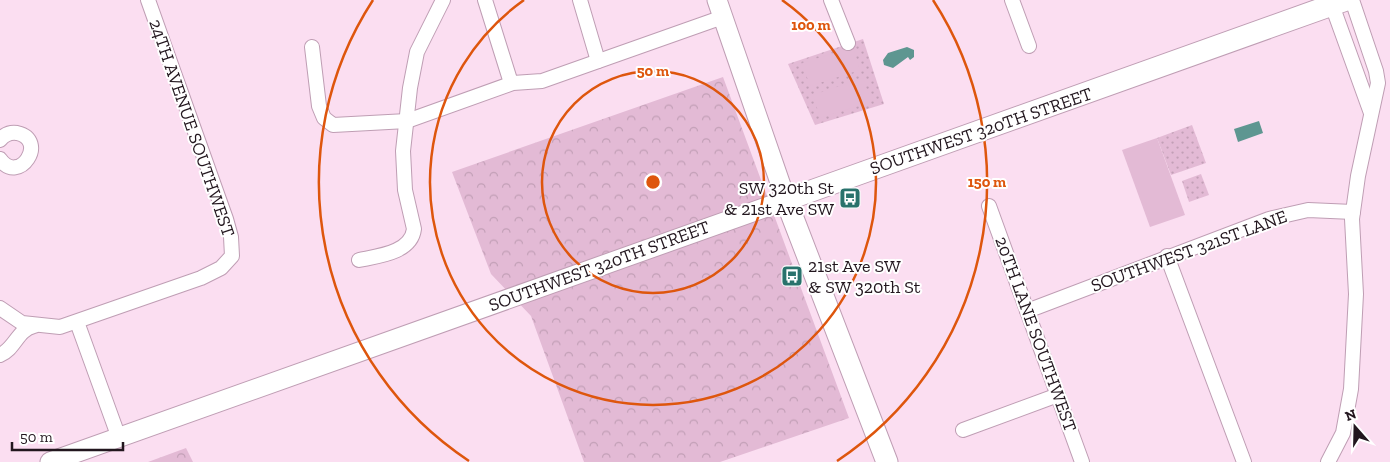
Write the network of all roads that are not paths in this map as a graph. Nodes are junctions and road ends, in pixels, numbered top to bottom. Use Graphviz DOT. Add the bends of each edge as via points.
graph roads {
  1 [pos="148,0"];
  2 [pos="443,0"];
  3 [pos="485,0"];
  4 [pos="580,0"];
  5 [pos="831,0"];
  6 [pos="1012,0"];
  7 [pos="1341,2"];
  8 [pos="720,9"];
  9 [pos="848,43"];
  10 [pos="1030,46"];
  11 [pos="312,47"];
  12 [pos="598,61"];
  13 [pos="511,83"];
  14 [pos="1372,114"];
  15 [pos="407,121"];
  16 [pos="0,140"];
  17 [pos="0,159"];
  18 [pos="786,200"];
  19 [pos="989,206"];
  20 [pos="1353,212"];
  21 [pos="1167,256"];
  22 [pos="359,260"];
  23 [pos="3,311"];
  24 [pos="1028,311"];
  25 [pos="77,322"];
  26 [pos="34,326"];
  27 [pos="0,355"];
  28 [pos="1058,395"];
  29 [pos="963,430"];
  30 [pos="119,438"];
  31 [pos="50,462"];
  32 [pos="886,462"];
  33 [pos="1082,462"];
  34 [pos="1244,462"];
  35 [pos="1328,462"];
  1 -- 25 [label="street, 24TH AVENUE SOUTHWEST" via="226,219 232,256 221,268 201,278"];
  2 -- 15 [label="street" via="417,52"];
  3 -- 13 [label="street"];
  4 -- 12 [label="street"];
  5 -- 9 [label="street"];
  6 -- 10 [label="street"];
  7 -- 14 [label="street"];
  7 -- 14 [label="street" via="1376,71 1378,83"];
  7 -- 18 [label="main road, SOUTHWEST 320TH STREET"];
  8 -- 12 [label="street"];
  8 -- 18 [label="main road"];
  11 -- 15 [label="street" via="319,106 328,122 349,126"];
  12 -- 13 [label="street" via="542,81"];
  13 -- 15 [label="street"];
  14 -- 20 [label="street"];
  15 -- 22 [label="street" via="403,151 413,235 398,250"];
  16 -- 17 [label="street" via="8,134 19,133 29,140 32,151 27,161 18,167 7,166"];
  18 -- 30 [label="main road, SOUTHWEST 320TH STREET"];
  18 -- 32 [label="main road"];
  19 -- 24 [label="street, 20TH LANE SOUTHWEST"];
  20 -- 21 [label="street, SOUTHWEST 321ST LANE" via="1308,210 1269,219"];
  20 -- 35 [label="street" via="1356,294 1351,389 1343,432"];
  21 -- 24 [label="street, SOUTHWEST 321ST LANE"];
  21 -- 34 [label="street"];
  23 -- 26 [label="street" via="22,323"];
  24 -- 28 [label="street, 20TH LANE SOUTHWEST"];
  25 -- 26 [label="street" via="60,327"];
  25 -- 30 [label="street"];
  26 -- 27 [label="street" via="23,330"];
  28 -- 29 [label="street"];
  28 -- 33 [label="street, 20TH LANE SOUTHWEST"];
  30 -- 31 [label="main road, SOUTHWEST 320TH STREET"];
}
